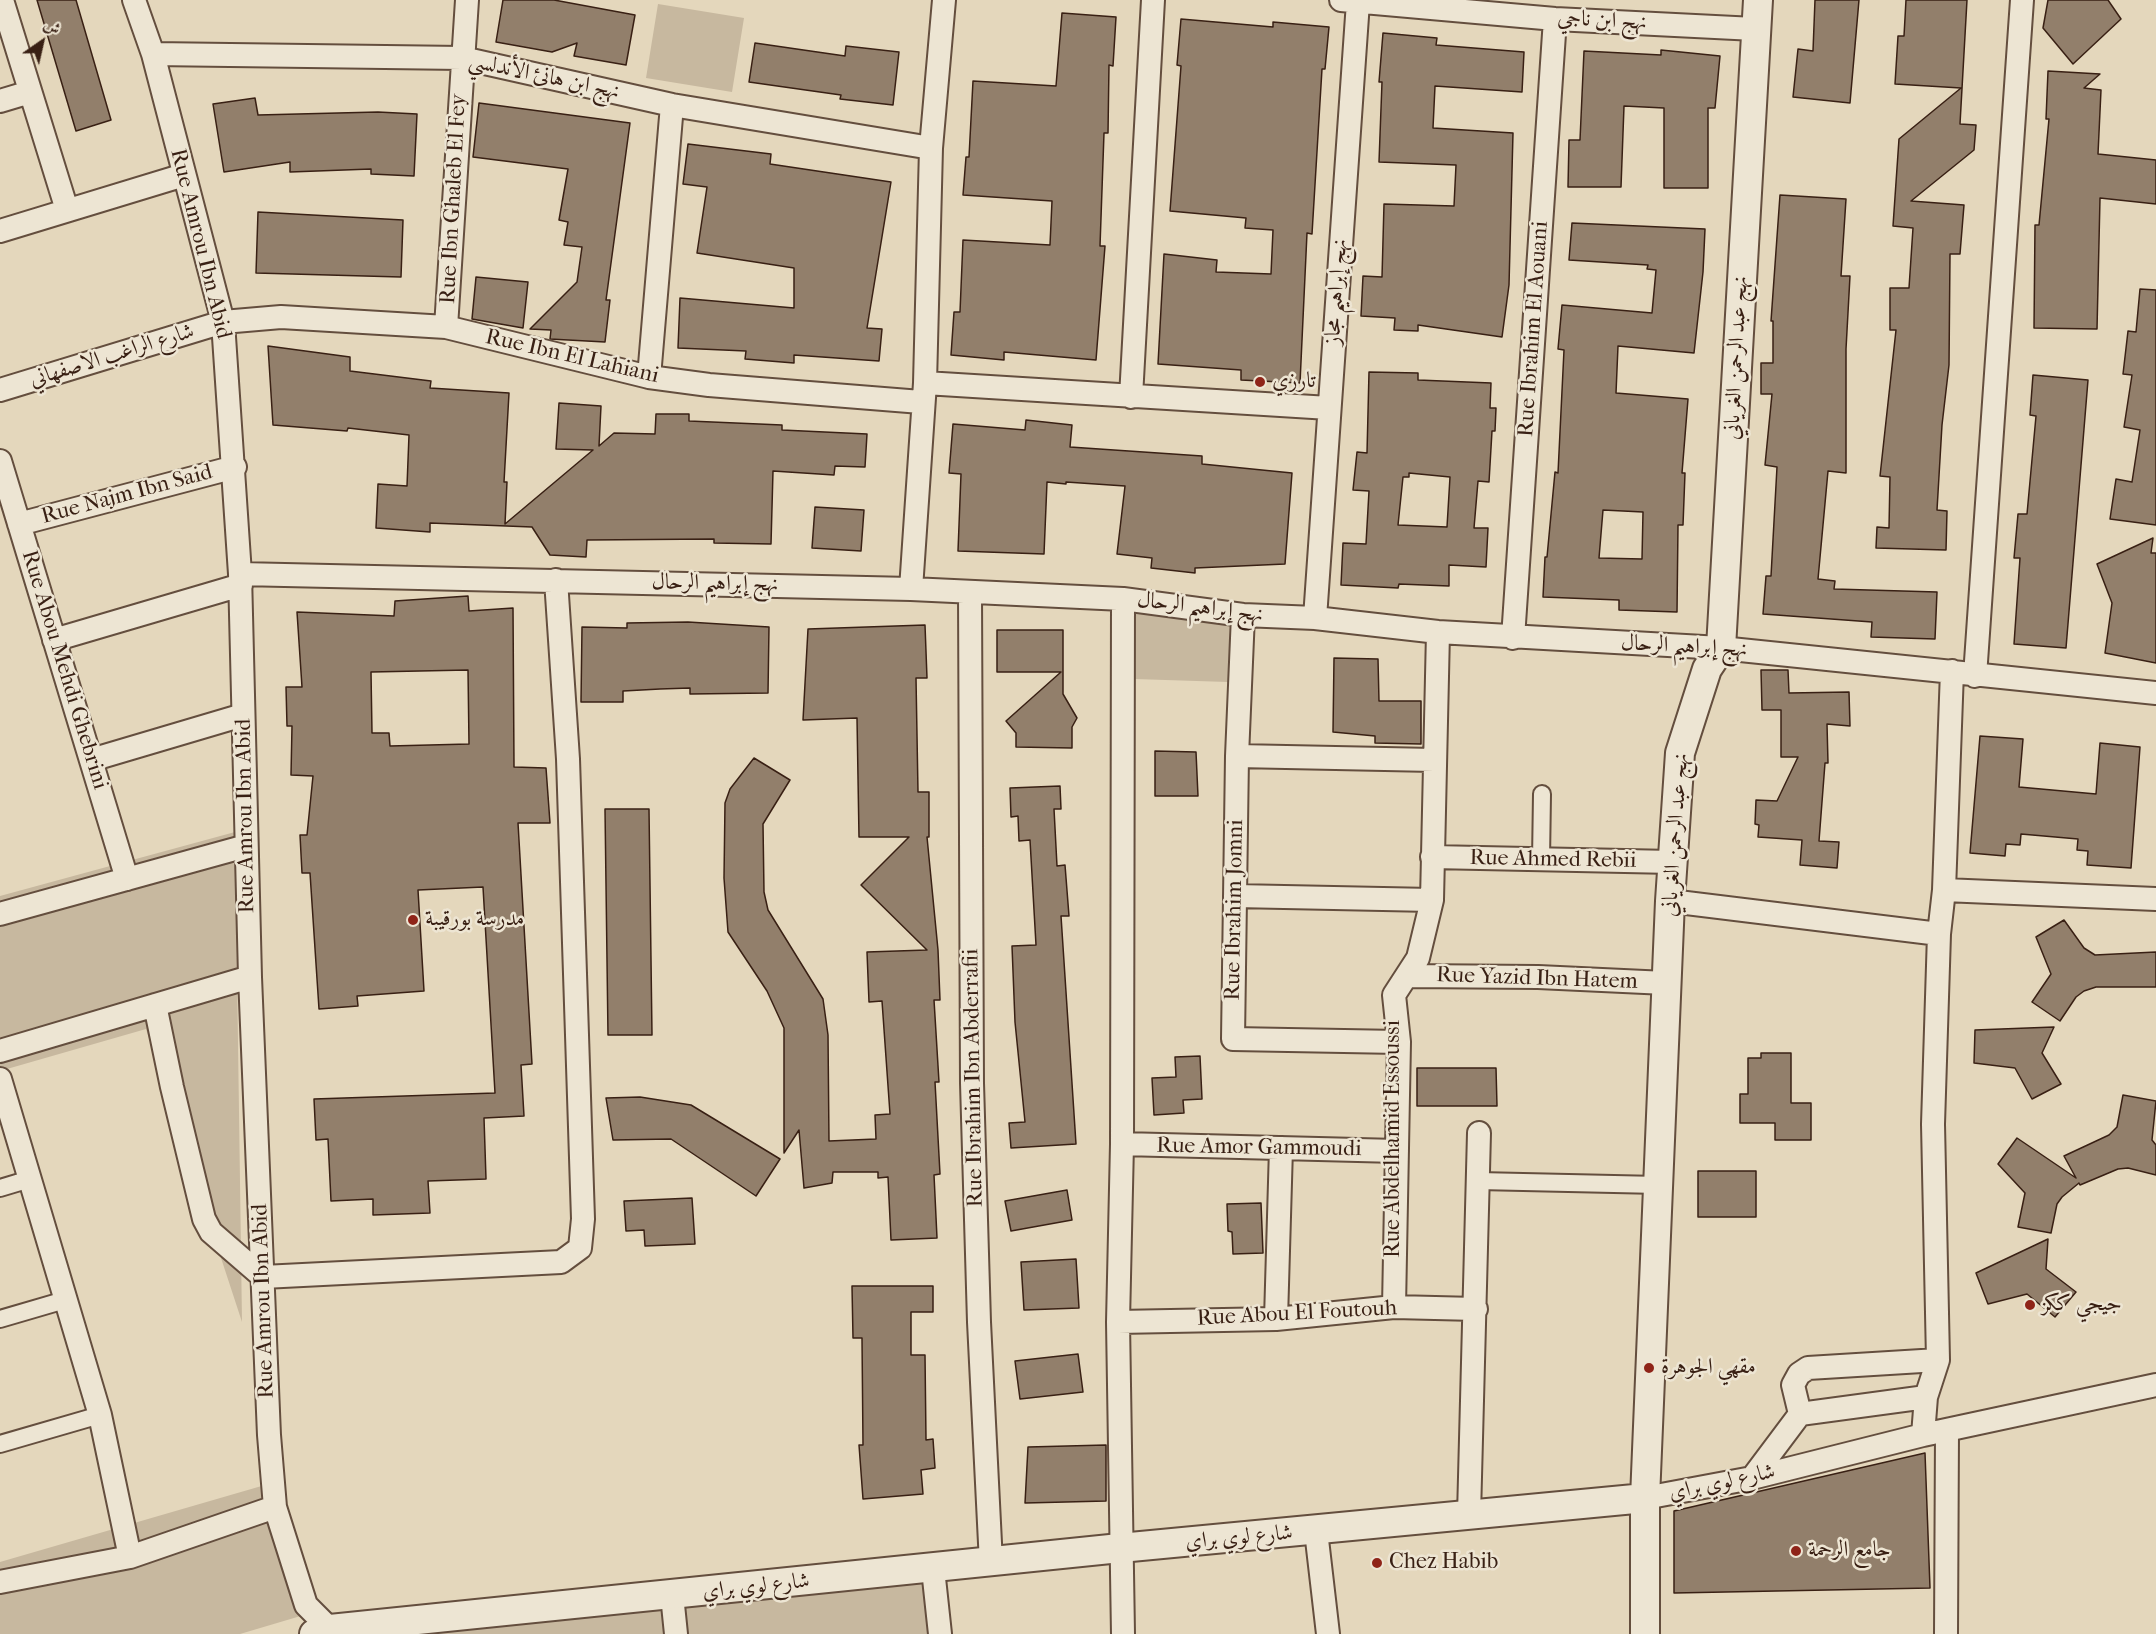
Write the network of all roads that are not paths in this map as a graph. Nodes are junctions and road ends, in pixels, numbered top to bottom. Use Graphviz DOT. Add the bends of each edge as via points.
graph roads {
  1 [pos="2,0"];
  2 [pos="134,0"];
  3 [pos="467,0"];
  4 [pos="944,0"];
  5 [pos="1153,0"];
  6 [pos="1758,0"];
  7 [pos="2022,0"];
  8 [pos="1349,1"];
  9 [pos="1555,20"];
  10 [pos="1755,29"];
  11 [pos="153,54"];
  12 [pos="462,58"];
  13 [pos="30,92"];
  14 [pos="0,101"];
  15 [pos="672,105"];
  16 [pos="931,148"];
  17 [pos="184,175"];
  18 [pos="67,210"];
  19 [pos="0,231"];
  20 [pos="223,322"];
  21 [pos="446,327"];
  22 [pos="649,377"];
  23 [pos="0,390"];
  24 [pos="923,393"];
  25 [pos="1131,397"];
  26 [pos="1329,408"];
  27 [pos="0,461"];
  28 [pos="235,467"];
  29 [pos="19,524"];
  30 [pos="241,580"];
  31 [pos="556,580"];
  32 [pos="911,589"];
  33 [pos="970,592"];
  34 [pos="1123,599"];
  35 [pos="1243,615"];
  36 [pos="1314,618"];
  37 [pos="1438,633"];
  38 [pos="1513,638"];
  39 [pos="54,640"];
  40 [pos="1721,648"];
  41 [pos="1952,671"];
  42 [pos="1976,675"];
  43 [pos="2156,693"];
  44 [pos="243,715"];
  45 [pos="1237,756"];
  46 [pos="91,760"];
  47 [pos="1434,760"];
  48 [pos="1542,794"];
  49 [pos="246,846"];
  50 [pos="1432,857"];
  51 [pos="1540,860"];
  52 [pos="1673,862"];
  53 [pos="127,879"];
  54 [pos="1944,890"];
  55 [pos="1235,896"];
  56 [pos="2156,899"];
  57 [pos="1432,900"];
  58 [pos="1670,901"];
  59 [pos="1,912"];
  60 [pos="1939,934"];
  61 [pos="1408,976"];
  62 [pos="250,977"];
  63 [pos="1666,983"];
  64 [pos="155,1005"];
  65 [pos="1399,1042"];
  66 [pos="0,1051"];
  67 [pos="0,1079"];
  68 [pos="1479,1133"];
  69 [pos="1122,1144"];
  70 [pos="1281,1148"];
  71 [pos="1397,1151"];
  72 [pos="30,1179"];
  73 [pos="1478,1181"];
  74 [pos="1659,1185"];
  75 [pos="0,1188"];
  76 [pos="263,1277"];
  77 [pos="65,1300"];
  78 [pos="1394,1307"];
  79 [pos="1476,1309"];
  80 [pos="0,1319"];
  81 [pos="1276,1319"];
  82 [pos="1118,1322"];
  83 [pos="1938,1360"];
  84 [pos="2156,1385"];
  85 [pos="1926,1397"];
  86 [pos="1800,1414"];
  87 [pos="100,1415"];
  88 [pos="1947,1432"];
  89 [pos="1923,1436"];
  90 [pos="0,1444"];
  91 [pos="1752,1478"];
  92 [pos="1645,1498"];
  93 [pos="275,1507"];
  94 [pos="1469,1515"];
  95 [pos="1316,1531"];
  96 [pos="1120,1548"];
  97 [pos="130,1557"];
  98 [pos="991,1563"];
  99 [pos="933,1569"];
  100 [pos="0,1582"];
  101 [pos="672,1595"];
  102 [pos="325,1632"];
  103 [pos="676,1634"];
  104 [pos="940,1634"];
  105 [pos="1123,1634"];
  106 [pos="1328,1634"];
  107 [pos="1645,1634"];
  108 [pos="1946,1634"];
  1 -- 13 [label="street"];
  2 -- 11 [label="street, Rue Amrou Ibn Abid"];
  3 -- 12 [label="street, Rue Ibn Ghaleb El Fey"];
  4 -- 16 [label="street"];
  5 -- 25 [label="street"];
  6 -- 10 [label="street, نهج عبد الرحمن الغرياني"];
  7 -- 42 [label="street"];
  8 -- 9 [label="street, نهج ابن ناجي"];
  8 -- 26 [label="street, نهج إبراهيم مجاز"];
  9 -- 10 [label="street, نهج ابن ناجي"];
  9 -- 38 [label="street, Rue Ibrahim El Aouani"];
  10 -- 40 [label="street, نهج عبد الرحمن الغرياني"];
  11 -- 12 [label="street, نهج ابن هانئ الأندلسي"];
  11 -- 17 [label="street, Rue Amrou Ibn Abid"];
  12 -- 15 [label="street, نهج ابن هانئ الأندلسي"];
  12 -- 21 [label="street, Rue Ibn Ghaleb El Fey"];
  13 -- 14 [label="street"];
  13 -- 18 [label="street"];
  15 -- 16 [label="street, نهج ابن هانئ الأندلسي"];
  15 -- 22 [label="street"];
  16 -- 24 [label="street"];
  17 -- 18 [label="street"];
  17 -- 20 [label="street, Rue Amrou Ibn Abid"];
  18 -- 19 [label="street"];
  20 -- 21 [label="street, Rue Ibn El Lahiani" via="281,317"];
  20 -- 23 [label="street, شارع الراغب الاصفهاني"];
  20 -- 28 [label="street, Rue Amrou Ibn Abid"];
  21 -- 22 [label="street, Rue Ibn El Lahiani"];
  22 -- 24 [label="street, Rue Ibn El Lahiani" via="709,385"];
  24 -- 25 [label="street, Rue Ibn El Lahiani"];
  24 -- 32 [label="street"];
  25 -- 26 [label="street, Rue Ibn El Lahiani"];
  26 -- 36 [label="street, نهج إبراهيم مجاز"];
  27 -- 29 [label="street, Rue Abou Mehdi Ghebrini"];
  28 -- 29 [label="street, Rue Najm Ibn Said"];
  28 -- 30 [label="street, Rue Amrou Ibn Abid"];
  29 -- 39 [label="street, Rue Abou Mehdi Ghebrini"];
  30 -- 31 [label="street, نهج إبراهيم الرحال"];
  30 -- 39 [label="street, نهج إبراهيم الرحال"];
  30 -- 44 [label="street, Rue Amrou Ibn Abid"];
  31 -- 32 [label="street, نهج إبراهيم الرحال"];
  31 -- 76 [label="street" via="568,759 583,1219 580,1248 561,1262"];
  32 -- 33 [label="street, نهج إبراهيم الرحال"];
  33 -- 34 [label="street, نهج إبراهيم الرحال"];
  33 -- 98 [label="street, Rue Ibrahim Ibn Abderrafii" via="972,1083 978,1322"];
  34 -- 35 [label="street, نهج إبراهيم الرحال"];
  34 -- 69 [label="street"];
  35 -- 36 [label="street, نهج إبراهيم الرحال"];
  35 -- 45 [label="street, Rue Ibrahim Jomni"];
  36 -- 37 [label="street, نهج إبراهيم الرحال"];
  37 -- 38 [label="street, نهج إبراهيم الرحال"];
  37 -- 47 [label="street, Rue Abdelhamid Essoussi"];
  38 -- 40 [label="street, نهج إبراهيم الرحال"];
  39 -- 46 [label="street, Rue Abou Mehdi Ghebrini"];
  40 -- 41 [label="street, نهج إبراهيم الرحال"];
  40 -- 52 [label="street, نهج عبد الرحمن الغرياني" via="1707,669 1680,753"];
  41 -- 42 [label="street, نهج إبراهيم الرحال"];
  41 -- 54 [label="street"];
  42 -- 43 [label="street, نهج إبراهيم الرحال"];
  44 -- 46 [label="street"];
  44 -- 49 [label="street, Rue Amrou Ibn Abid"];
  45 -- 47 [label="street"];
  45 -- 55 [label="street, Rue Ibrahim Jomni"];
  46 -- 53 [label="street, Rue Abou Mehdi Ghebrini"];
  47 -- 50 [label="street, Rue Abdelhamid Essoussi"];
  48 -- 51 [label="street"];
  49 -- 53 [label="street"];
  49 -- 62 [label="street, Rue Amrou Ibn Abid"];
  50 -- 51 [label="street, Rue Ahmed Rebii"];
  50 -- 57 [label="street, Rue Abdelhamid Essoussi"];
  51 -- 52 [label="street, Rue Ahmed Rebii"];
  52 -- 58 [label="street, نهج عبد الرحمن الغرياني"];
  53 -- 59 [label="street"];
  54 -- 56 [label="street"];
  54 -- 60 [label="street"];
  55 -- 57 [label="street"];
  55 -- 65 [label="street, Rue Ibrahim Jomni" via="1233,1039"];
  57 -- 61 [label="street, Rue Abdelhamid Essoussi" via="1418,958"];
  58 -- 60 [label="street"];
  58 -- 63 [label="street, نهج عبد الرحمن الغرياني"];
  60 -- 83 [label="street" via="1933,1124"];
  61 -- 63 [label="street, Rue Yazid Ibn Hatem"];
  61 -- 65 [label="street, Rue Abdelhamid Essoussi" via="1394,995"];
  62 -- 64 [label="street"];
  62 -- 76 [label="street, Rue Amrou Ibn Abid"];
  63 -- 74 [label="street, نهج عبد الرحمن الغرياني"];
  64 -- 66 [label="street"];
  64 -- 76 [label="street" via="204,1219 211,1232"];
  65 -- 71 [label="street, Rue Abdelhamid Essoussi"];
  67 -- 72 [label="street"];
  68 -- 73 [label="street"];
  69 -- 70 [label="street, Rue Amor Gammoudi"];
  69 -- 82 [label="street"];
  70 -- 71 [label="street, Rue Amor Gammoudi"];
  70 -- 81 [label="street"];
  71 -- 78 [label="street, Rue Abdelhamid Essoussi"];
  72 -- 75 [label="street"];
  72 -- 77 [label="street"];
  73 -- 74 [label="street"];
  73 -- 79 [label="street"];
  74 -- 92 [label="street, نهج عبد الرحمن الغرياني"];
  76 -- 93 [label="street, Rue Amrou Ibn Abid"];
  77 -- 80 [label="street"];
  77 -- 87 [label="street"];
  78 -- 79 [label="street, Rue Abou El Foutouh"];
  78 -- 81 [label="street, Rue Abou El Foutouh"];
  79 -- 94 [label="street"];
  81 -- 82 [label="street, Rue Abou El Foutouh"];
  82 -- 96 [label="street"];
  83 -- 85 [label="street"];
  83 -- 86 [label="street" via="1808,1368 1793,1385"];
  84 -- 88 [label="street, شارع لوي براي"];
  85 -- 86 [label="street"];
  85 -- 89 [label="street"];
  86 -- 91 [label="street"];
  87 -- 90 [label="street"];
  87 -- 97 [label="street"];
  88 -- 89 [label="street, شارع لوي براي"];
  88 -- 108 [label="street"];
  89 -- 91 [label="street, شارع لوي براي"];
  91 -- 92 [label="street, شارع لوي براي"];
  92 -- 94 [label="street, شارع لوي براي"];
  92 -- 107 [label="street, نهج عبد الرحمن الغرياني"];
  93 -- 97 [label="street"];
  93 -- 102 [label="street, Rue Amrou Ibn Abid" via="306,1605"];
  94 -- 95 [label="street, شارع لوي براي"];
  95 -- 96 [label="street, شارع لوي براي"];
  95 -- 106 [label="street"];
  96 -- 98 [label="street, شارع لوي براي"];
  96 -- 105 [label="street"];
  97 -- 100 [label="street"];
  98 -- 99 [label="street, شارع لوي براي"];
  99 -- 101 [label="street, شارع لوي براي"];
  99 -- 104 [label="street"];
  101 -- 102 [label="street, شارع لوي براي"];
  101 -- 103 [label="street"];
}
